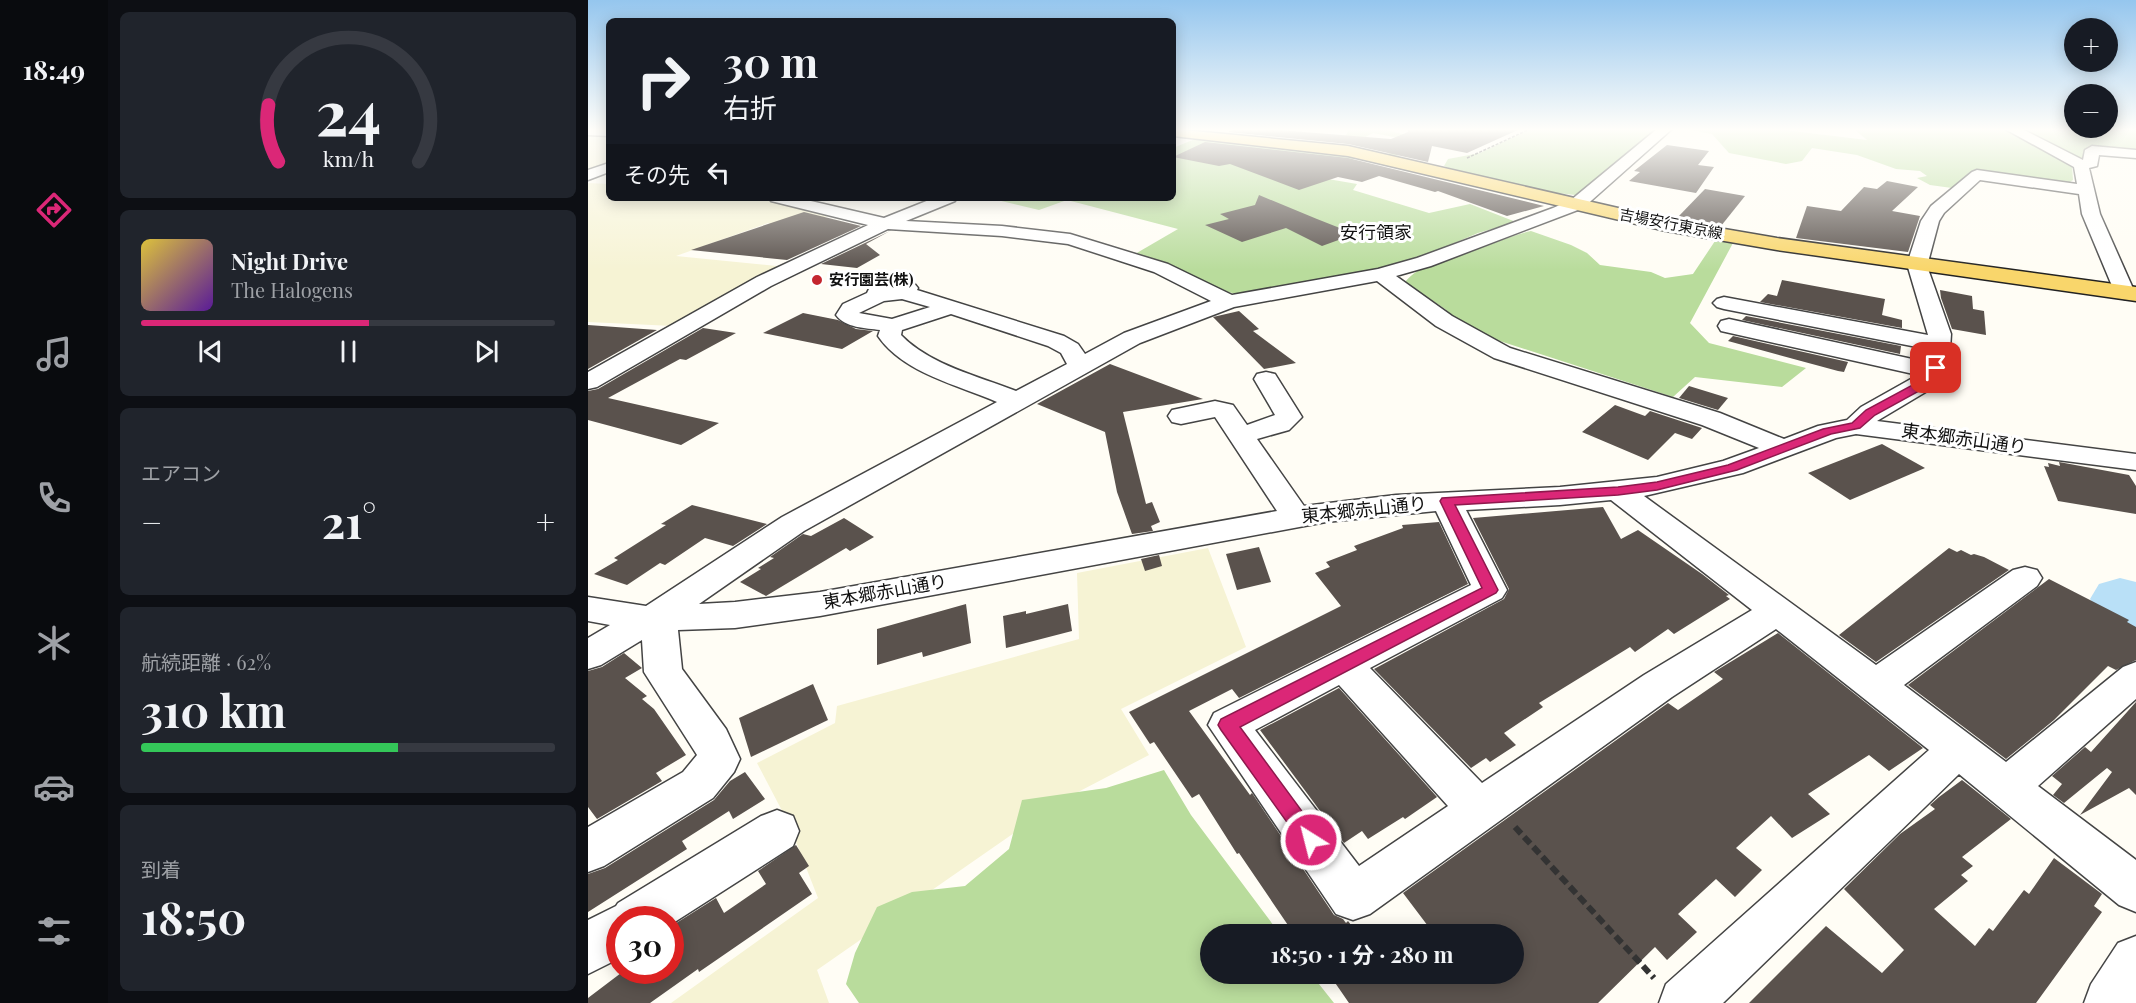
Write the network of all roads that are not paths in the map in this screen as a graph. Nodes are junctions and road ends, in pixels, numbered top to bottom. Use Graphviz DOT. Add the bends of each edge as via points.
graph roads {
  1 [pos="1457,176"];
  2 [pos="1610,176"];
  3 [pos="1976,176"];
  4 [pos="1983,176"];
  5 [pos="2083,176"];
  6 [pos="2086,190"];
  7 [pos="789,201"];
  8 [pos="941,201"];
  9 [pos="1577,204"];
  10 [pos="881,223"];
  11 [pos="1918,264"];
  12 [pos="1381,274"];
  13 [pos="2131,294"];
  14 [pos="1229,302"];
  15 [pos="1724,303"];
  16 [pos="951,307"];
  17 [pos="893,326"];
  18 [pos="1729,326"];
  19 [pos="1937,344"];
  20 [pos="1075,357"];
  21 [pos="1934,371"];
  22 [pos="1266,379"];
  23 [pos="588,382"];
  24 [pos="1017,401"];
  25 [pos="1181,416"];
  26 [pos="1856,426"];
  27 [pos="1240,435"];
  28 [pos="1783,448"];
  29 [pos="2136,462"];
  30 [pos="1618,491"];
  31 [pos="1446,501"];
  32 [pos="1296,517"];
  33 [pos="2025,578"];
  34 [pos="588,609"];
  35 [pos="1776,612"];
  36 [pos="653,619"];
  37 [pos="588,655"];
  38 [pos="1344,665"];
  39 [pos="2136,677"];
  40 [pos="1876,685"];
  41 [pos="1958,749"];
  42 [pos="2006,787"];
  43 [pos="1486,807"];
  44 [pos="777,831"];
  45 [pos="588,851"];
  46 [pos="2136,889"];
  47 [pos="657,906"];
  48 [pos="606,938"];
  49 [pos="588,949"];
  50 [pos="2136,961"];
  51 [pos="1673,994"];
  52 [pos="2110,1003"];
  1 -- 9 [label="main road, 吉場安行東京線"];
  2 -- 9 [label="street"];
  3 -- 11 [label="street" via="1937,210"];
  4 -- 6 [label="street"];
  5 -- 6 [label="street"];
  6 -- 13 [label="street" via="2091,214"];
  7 -- 10 [label="street"];
  8 -- 10 [label="street"];
  9 -- 11 [label="main road, 吉場安行東京線" via="1709,233"];
  9 -- 12 [label="street" via="1424,262"];
  10 -- 14 [label="street" via="1070,239 1161,268"];
  10 -- 23 [label="street" via="678,328"];
  11 -- 13 [label="main road, 吉場安行東京線"];
  11 -- 19 [label="street" via="1940,334"];
  12 -- 14 [label="street"];
  12 -- 28 [label="street" via="1444,321 1502,353 1711,419"];
  14 -- 20 [label="street" via="1159,326 1112,349"];
  15 -- 19 [label="street"];
  16 -- 17 [label="street"];
  16 -- 17 [label="street" via="891,294 851,309 847,315"];
  16 -- 20 [label="street" via="1056,341"];
  17 -- 24 [label="street" via="889,336 896,346"];
  18 -- 21 [label="street"];
  19 -- 21 [label="street" via="1940,351"];
  20 -- 24 [label="street"];
  21 -- 26 [label="street" via="1926,382 1871,412"];
  22 -- 27 [label="street" via="1289,417 1280,424"];
  24 -- 36 [label="street" via="793,524"];
  25 -- 27 [label="street" via="1215,409 1224,411"];
  26 -- 28 [label="street, 東本郷赤山通り"];
  26 -- 29 [label="street, 東本郷赤山通り"];
  27 -- 32 [label="street"];
  28 -- 30 [label="street, 東本郷赤山通り" via="1695,477"];
  30 -- 31 [label="street, 東本郷赤山通り"];
  30 -- 35 [label="street"];
  31 -- 32 [label="street, 東本郷赤山通り"];
  31 -- 38 [label="street" via="1490,590"];
  32 -- 36 [label="street, 東本郷赤山通り" via="820,604 735,615"];
  33 -- 40 [label="street"];
  34 -- 36 [label="street, 東本郷赤山通り"];
  35 -- 40 [label="street"];
  35 -- 43 [label="street" via="1658,686"];
  36 -- 37 [label="street"];
  36 -- 45 [label="street" via="663,672 712,741 719,759 698,785"];
  38 -- 43 [label="street"];
  38 -- 43 [label="street" via="1228,725 1353,897"];
  39 -- 42 [label="street"];
  40 -- 41 [label="street"];
  41 -- 42 [label="street"];
  41 -- 51 [label="street"];
  42 -- 46 [label="street"];
  44 -- 47 [label="street"];
  48 -- 49 [label="street"];
  50 -- 52 [label="street"];
}
